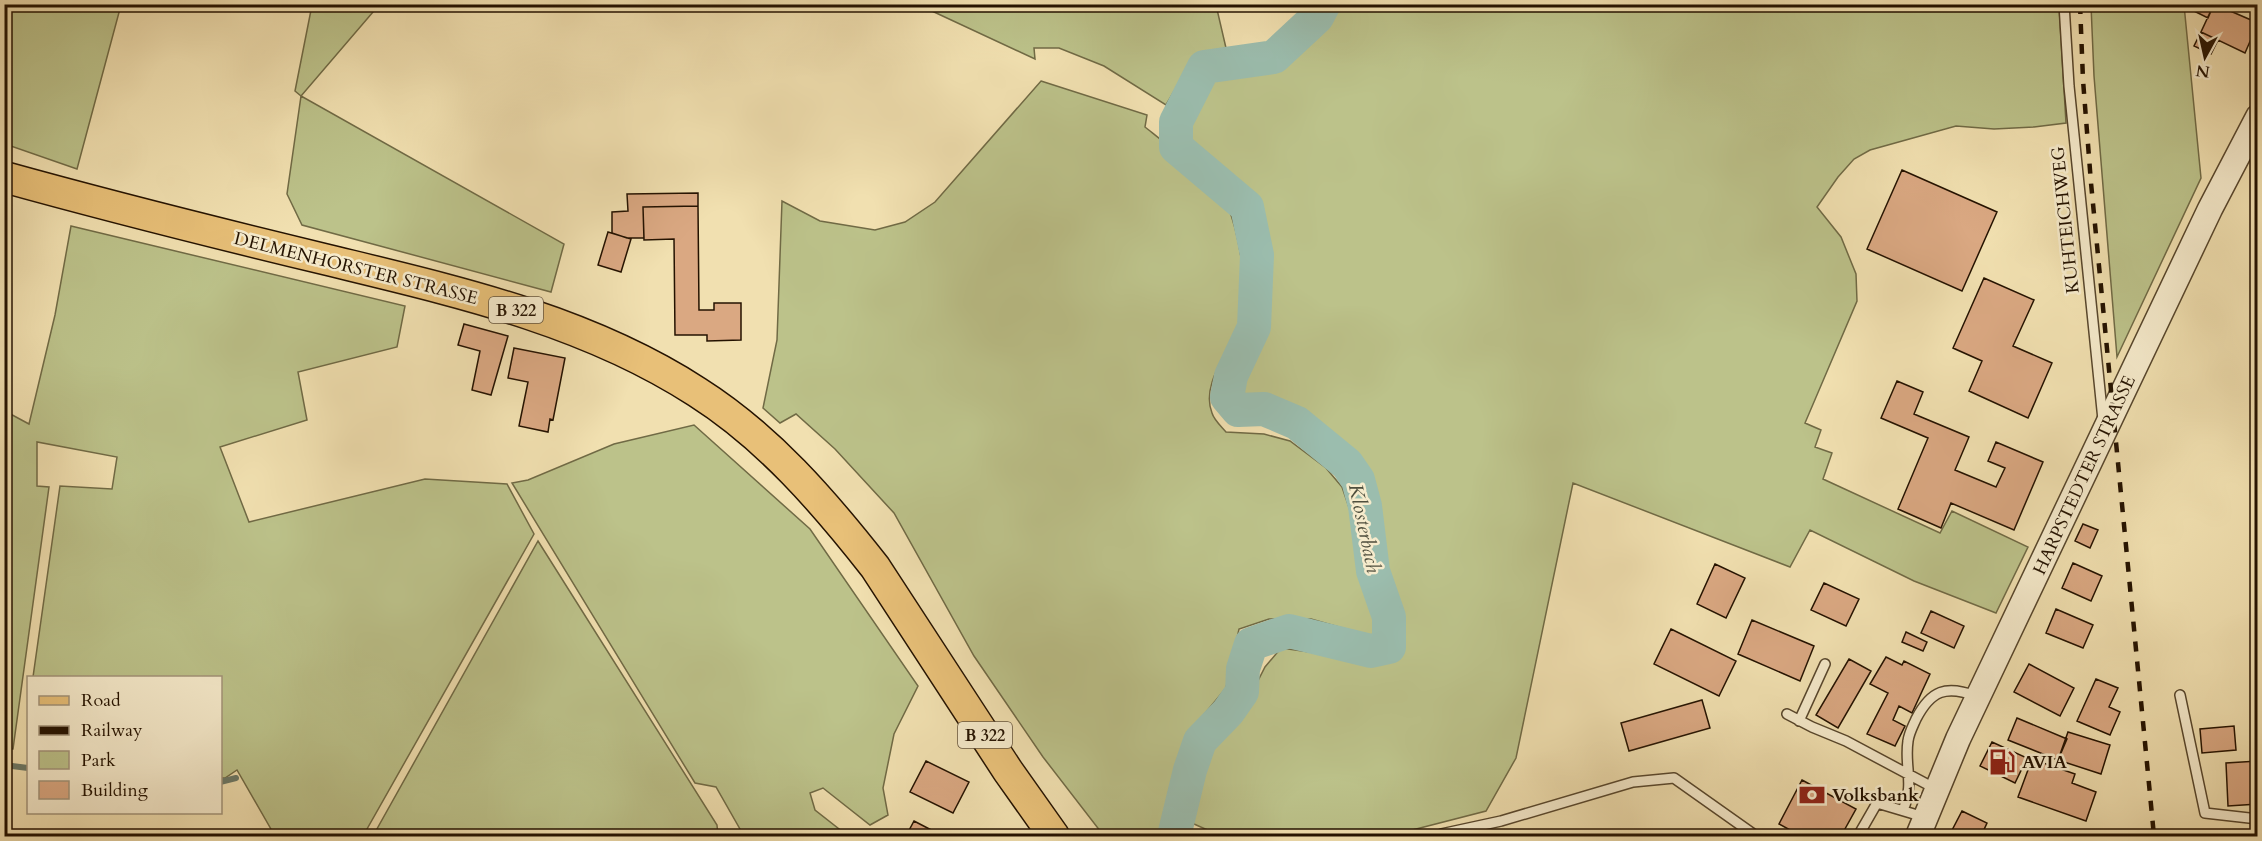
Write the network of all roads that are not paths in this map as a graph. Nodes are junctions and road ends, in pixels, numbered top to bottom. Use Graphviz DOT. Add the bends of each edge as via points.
graph roads {
  1 [pos="2064,4"];
  2 [pos="2258,117"];
  3 [pos="4,177"];
  4 [pos="2105,431"];
  5 [pos="1825,664"];
  6 [pos="2180,695"];
  7 [pos="1978,697"];
  8 [pos="1787,714"];
  9 [pos="1799,721"];
  10 [pos="1909,774"];
  11 [pos="1936,789"];
  12 [pos="2258,819"];
  13 [pos="1915,821"];
  14 [pos="1441,834"];
  15 [pos="1054,837"];
  16 [pos="1756,837"];
  17 [pos="1858,837"];
  1 -- 4 [label="lane, KUHTEICHWEG"];
  2 -- 4 [label="street, HARPSTEDTER STRASSE"];
  3 -- 15 [label="main road, DELMENHORSTER STRASSE / B 322" via="524,313 639,358 699,393 778,457 851,536"];
  4 -- 7 [label="street, HARPSTEDTER STRASSE"];
  5 -- 9 [label="lane"];
  6 -- 12 [label="lane" via="2205,813"];
  7 -- 10 [label="lane" via="1946,690 1924,704 1908,742"];
  7 -- 11 [label="street, HARPSTEDTER STRASSE"];
  8 -- 9 [label="lane"];
  9 -- 10 [label="lane"];
  10 -- 11 [label="lane"];
  10 -- 13 [label="lane"];
  11 -- 13 [label="street, HARPSTEDTER STRASSE"];
  13 -- 17 [label="lane" via="1877,803"];
  14 -- 16 [label="lane" via="1634,782 1674,778"];
}
